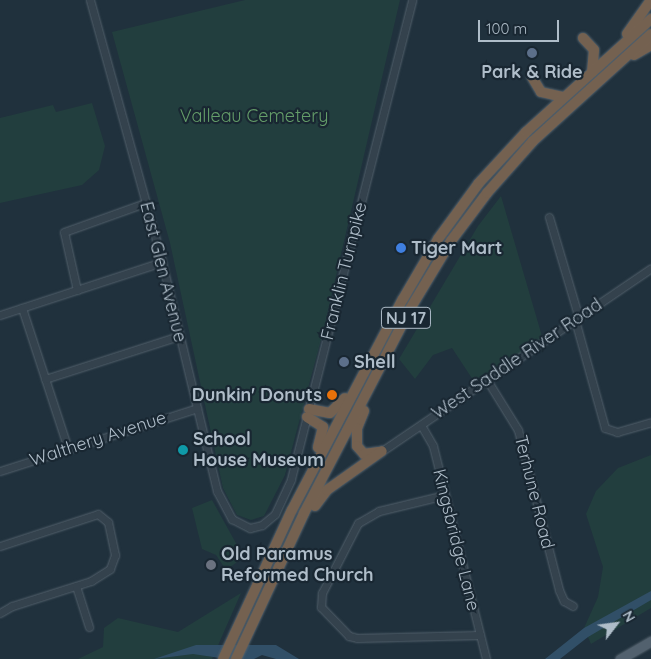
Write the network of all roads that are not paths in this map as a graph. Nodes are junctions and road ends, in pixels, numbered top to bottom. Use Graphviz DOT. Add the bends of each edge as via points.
graph roads {
  1 [pos="90,0"];
  2 [pos="412,0"];
  3 [pos="651,0"];
  4 [pos="651,19"];
  5 [pos="651,34"];
  6 [pos="583,38"];
  7 [pos="651,45"];
  8 [pos="606,59"];
  9 [pos="614,68"];
  10 [pos="592,72"];
  11 [pos="532,77"];
  12 [pos="562,97"];
  13 [pos="145,203"];
  14 [pos="549,217"];
  15 [pos="162,262"];
  16 [pos="651,268"];
  17 [pos="76,290"];
  18 [pos="22,308"];
  19 [pos="0,315"];
  20 [pos="577,319"];
  21 [pos="179,336"];
  22 [pos="378,371"];
  23 [pos="361,378"];
  24 [pos="45,379"];
  25 [pos="487,380"];
  26 [pos="197,408"];
  27 [pos="308,413"];
  28 [pos="651,422"];
  29 [pos="420,425"];
  30 [pos="68,449"];
  31 [pos="382,451"];
  32 [pos="0,471"];
  33 [pos="445,495"];
  34 [pos="297,501"];
  35 [pos="254,528"];
  36 [pos="0,546"];
  37 [pos="286,548"];
  38 [pos="76,586"];
  39 [pos="573,606"];
  40 [pos="0,613"];
  41 [pos="89,627"];
  42 [pos="247,634"];
  43 [pos="480,635"];
  44 [pos="650,644"];
  45 [pos="223,659"];
  46 [pos="236,659"];
  47 [pos="240,659"];
  48 [pos="486,659"];
  49 [pos="620,659"];
  1 -- 13 [label="street, East Glen Avenue"];
  2 -- 27 [label="street, Franklin Turnpike"];
  3 -- 8 [label="highway"];
  4 -- 8 [label="highway, NJ 17"];
  5 -- 9 [label="highway, NJ 17"];
  6 -- 10 [label="highway" via="594,50"];
  7 -- 9 [label="highway"];
  8 -- 10 [label="highway, NJ 17"];
  9 -- 22 [label="highway, NJ 17" via="536,137 480,200 430,275"];
  10 -- 12 [label="highway, NJ 17"];
  11 -- 12 [label="highway" via="542,92"];
  12 -- 23 [label="highway, NJ 17" via="508,150 455,215 415,277"];
  13 -- 15 [label="street, East Glen Avenue"];
  13 -- 17 [label="street" via="65,230 63,236"];
  14 -- 20 [label="street"];
  15 -- 17 [label="street"];
  15 -- 21 [label="street, East Glen Avenue"];
  16 -- 20 [label="street, West Saddle River Road"];
  17 -- 18 [label="street"];
  18 -- 19 [label="street"];
  18 -- 24 [label="street"];
  20 -- 25 [label="street, West Saddle River Road"];
  20 -- 28 [label="street" via="605,428 617,432"];
  21 -- 24 [label="street"];
  21 -- 26 [label="street, East Glen Avenue"];
  22 -- 31 [label="highway" via="357,428 356,442 364,454"];
  22 -- 37 [label="highway, NJ 17"];
  23 -- 27 [label="highway" via="334,411"];
  23 -- 34 [label="highway, NJ 17"];
  24 -- 30 [label="street"];
  25 -- 29 [label="street, West Saddle River Road"];
  25 -- 39 [label="street, Terhune Road" via="518,430 559,590 564,600"];
  26 -- 30 [label="street, Walthery Avenue"];
  26 -- 35 [label="street, East Glen Avenue" via="221,503 234,522"];
  27 -- 34 [label="highway" via="321,422 324,433"];
  27 -- 35 [label="street, Franklin Turnpike" via="284,500 272,518"];
  29 -- 31 [label="street, West Saddle River Road"];
  29 -- 33 [label="street, Kingsbridge Lane" via="432,441"];
  30 -- 32 [label="street, Walthery Avenue"];
  31 -- 37 [label="highway" via="324,493"];
  33 -- 43 [label="street, Kingsbridge Lane"];
  33 -- 43 [label="street" via="379,510 358,523 322,593 321,606 326,615 351,637"];
  34 -- 45 [label="highway, NJ 17"];
  36 -- 38 [label="street" via="94,514 102,515 108,522 115,555 113,564 91,581"];
  37 -- 42 [label="highway, NJ 17"];
  38 -- 40 [label="street" via="12,606"];
  38 -- 41 [label="street"];
  42 -- 46 [label="highway, NJ 17"];
  42 -- 47 [label="highway"];
  43 -- 48 [label="street, Kingsbridge Lane"];
  44 -- 49 [label="main road"];
}
